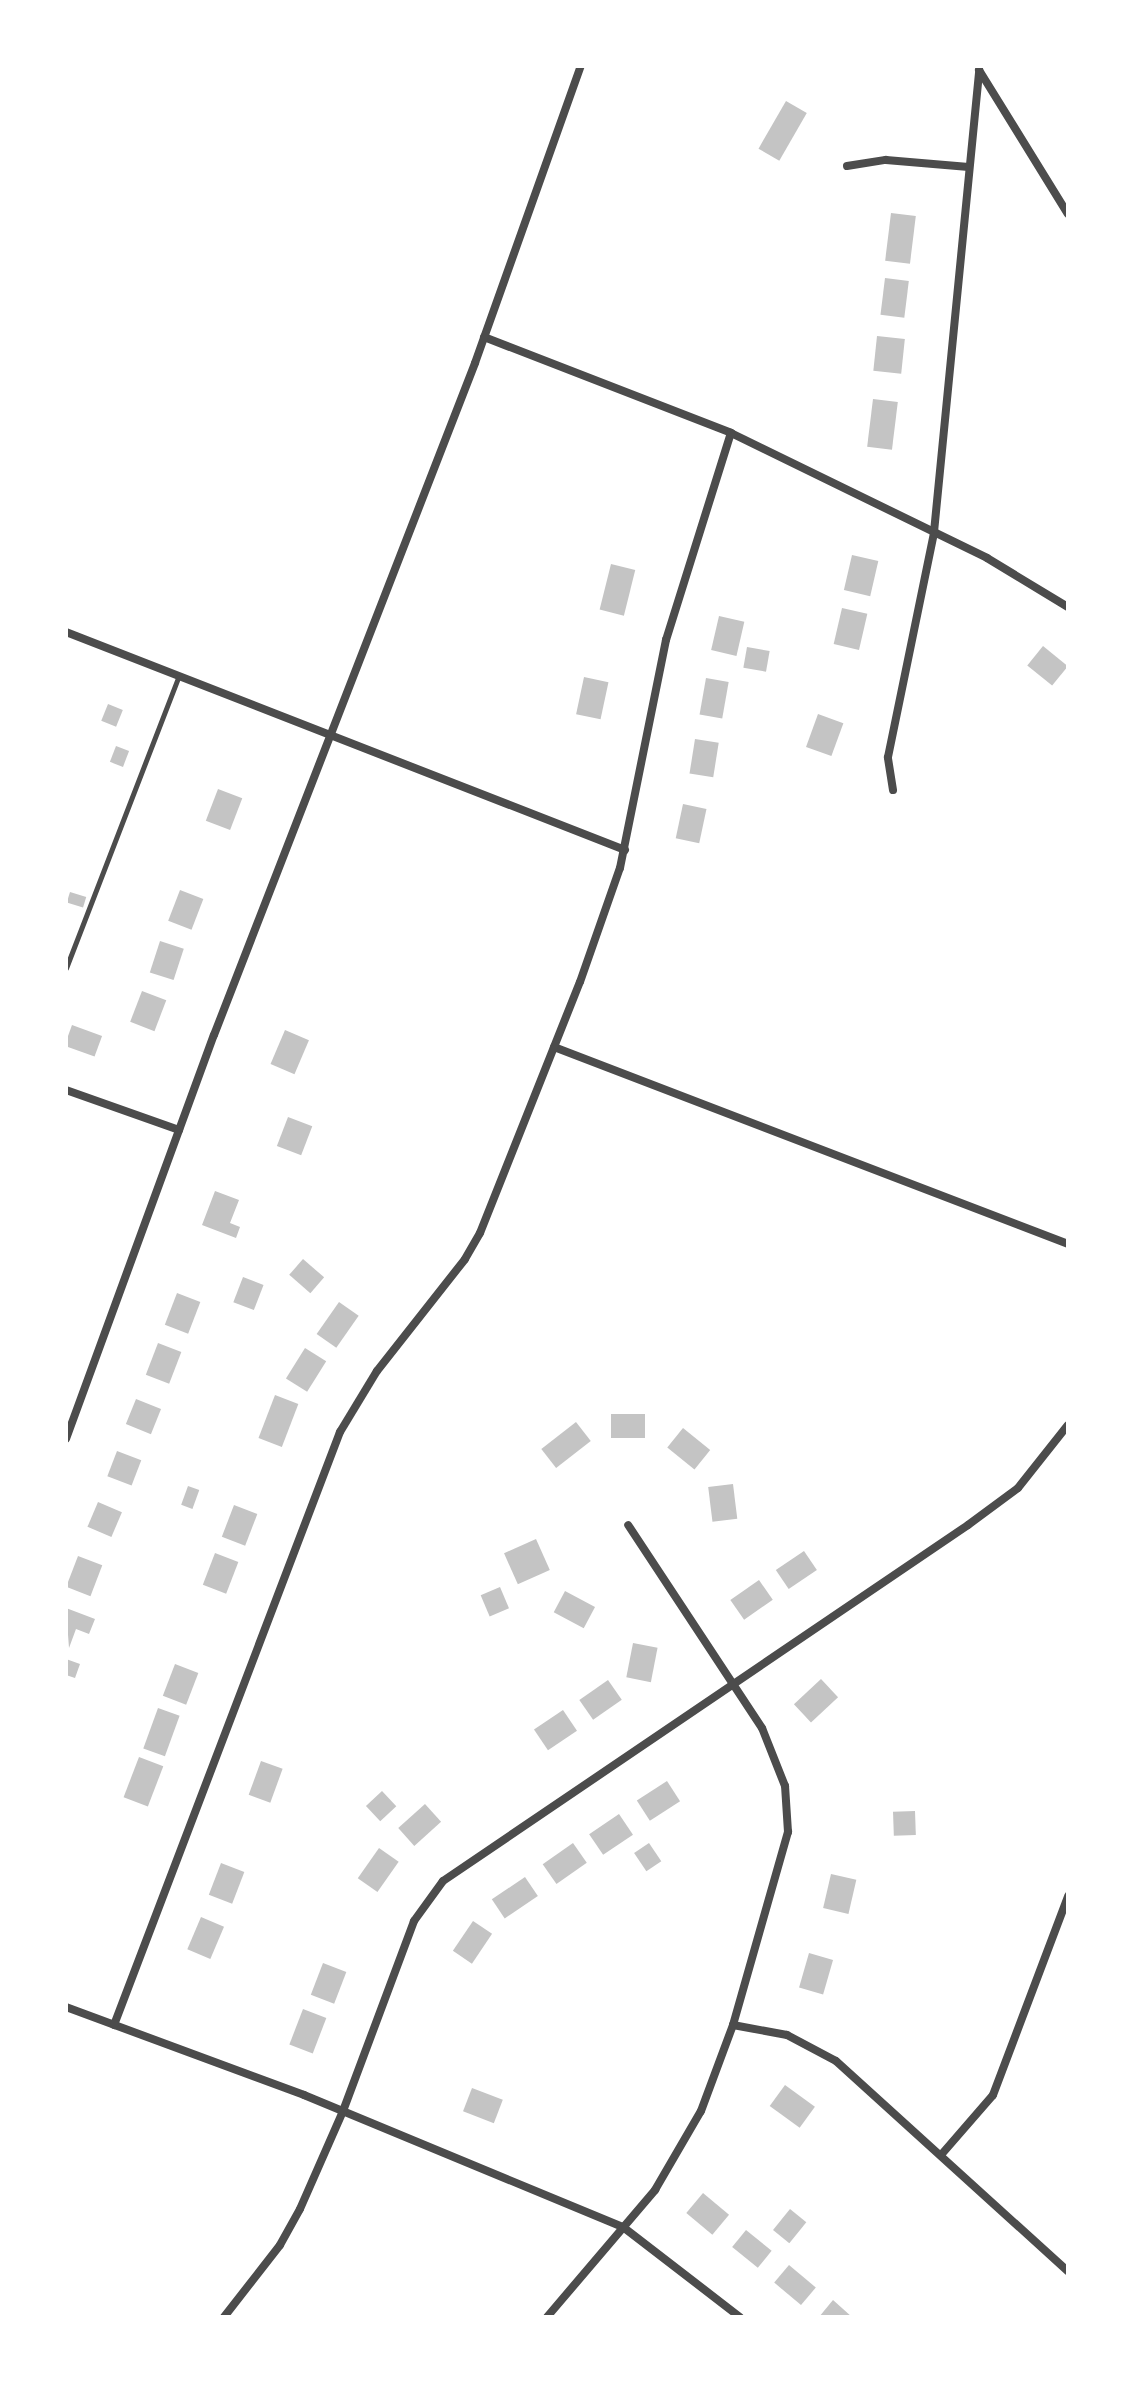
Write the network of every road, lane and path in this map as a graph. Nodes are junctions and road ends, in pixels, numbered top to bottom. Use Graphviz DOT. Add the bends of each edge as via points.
graph roads {
  1 [pos="581,66"];
  2 [pos="978,68"];
  3 [pos="847,166"];
  4 [pos="969,167"];
  5 [pos="1068,214"];
  6 [pos="484,337"];
  7 [pos="731,433"];
  8 [pos="934,532"];
  9 [pos="1068,607"];
  10 [pos="66,632"];
  11 [pos="179,675"];
  12 [pos="334,734"];
  13 [pos="893,790"];
  14 [pos="625,850"];
  15 [pos="66,968"];
  16 [pos="554,1047"];
  17 [pos="66,1090"];
  18 [pos="179,1130"];
  19 [pos="1068,1244"];
  20 [pos="1068,1425"];
  21 [pos="66,1439"];
  22 [pos="628,1525"];
  23 [pos="731,1683"];
  24 [pos="1067,1900"];
  25 [pos="66,2007"];
  26 [pos="114,2025"];
  27 [pos="733,2025"];
  28 [pos="343,2111"];
  29 [pos="941,2155"];
  30 [pos="623,2227"];
  31 [pos="1068,2271"];
  32 [pos="224,2317"];
  33 [pos="547,2317"];
  34 [pos="740,2317"];
  1 -- 6 [label="street"];
  2 -- 4 [label="street"];
  2 -- 5 [label="street"];
  3 -- 4 [label="street" via="886,160"];
  4 -- 8 [label="street"];
  6 -- 7 [label="street"];
  6 -- 12 [label="street"];
  7 -- 8 [label="street"];
  7 -- 14 [label="street" via="666,640"];
  8 -- 9 [label="street"];
  8 -- 13 [label="street" via="888,757"];
  10 -- 11 [label="street"];
  11 -- 12 [label="street"];
  11 -- 15 [label="lane"];
  12 -- 14 [label="street"];
  12 -- 18 [label="street"];
  14 -- 16 [label="street"];
  16 -- 19 [label="street"];
  16 -- 26 [label="street" via="480,1233 377,1371 340,1432"];
  17 -- 18 [label="street"];
  18 -- 21 [label="street"];
  20 -- 23 [label="street" via="1018,1488"];
  22 -- 23 [label="street"];
  23 -- 27 [label="street" via="776,1756 788,1812 785,1852"];
  23 -- 28 [label="street" via="443,1881 414,1921"];
  24 -- 29 [label="street" via="993,2095"];
  25 -- 26 [label="street"];
  26 -- 28 [label="street"];
  27 -- 29 [label="street" via="774,2031 812,2046"];
  27 -- 30 [label="street" via="683,2148"];
  28 -- 30 [label="street"];
  28 -- 32 [label="street" via="280,2245"];
  29 -- 31 [label="street"];
  30 -- 33 [label="street"];
  30 -- 34 [label="street"];
}
